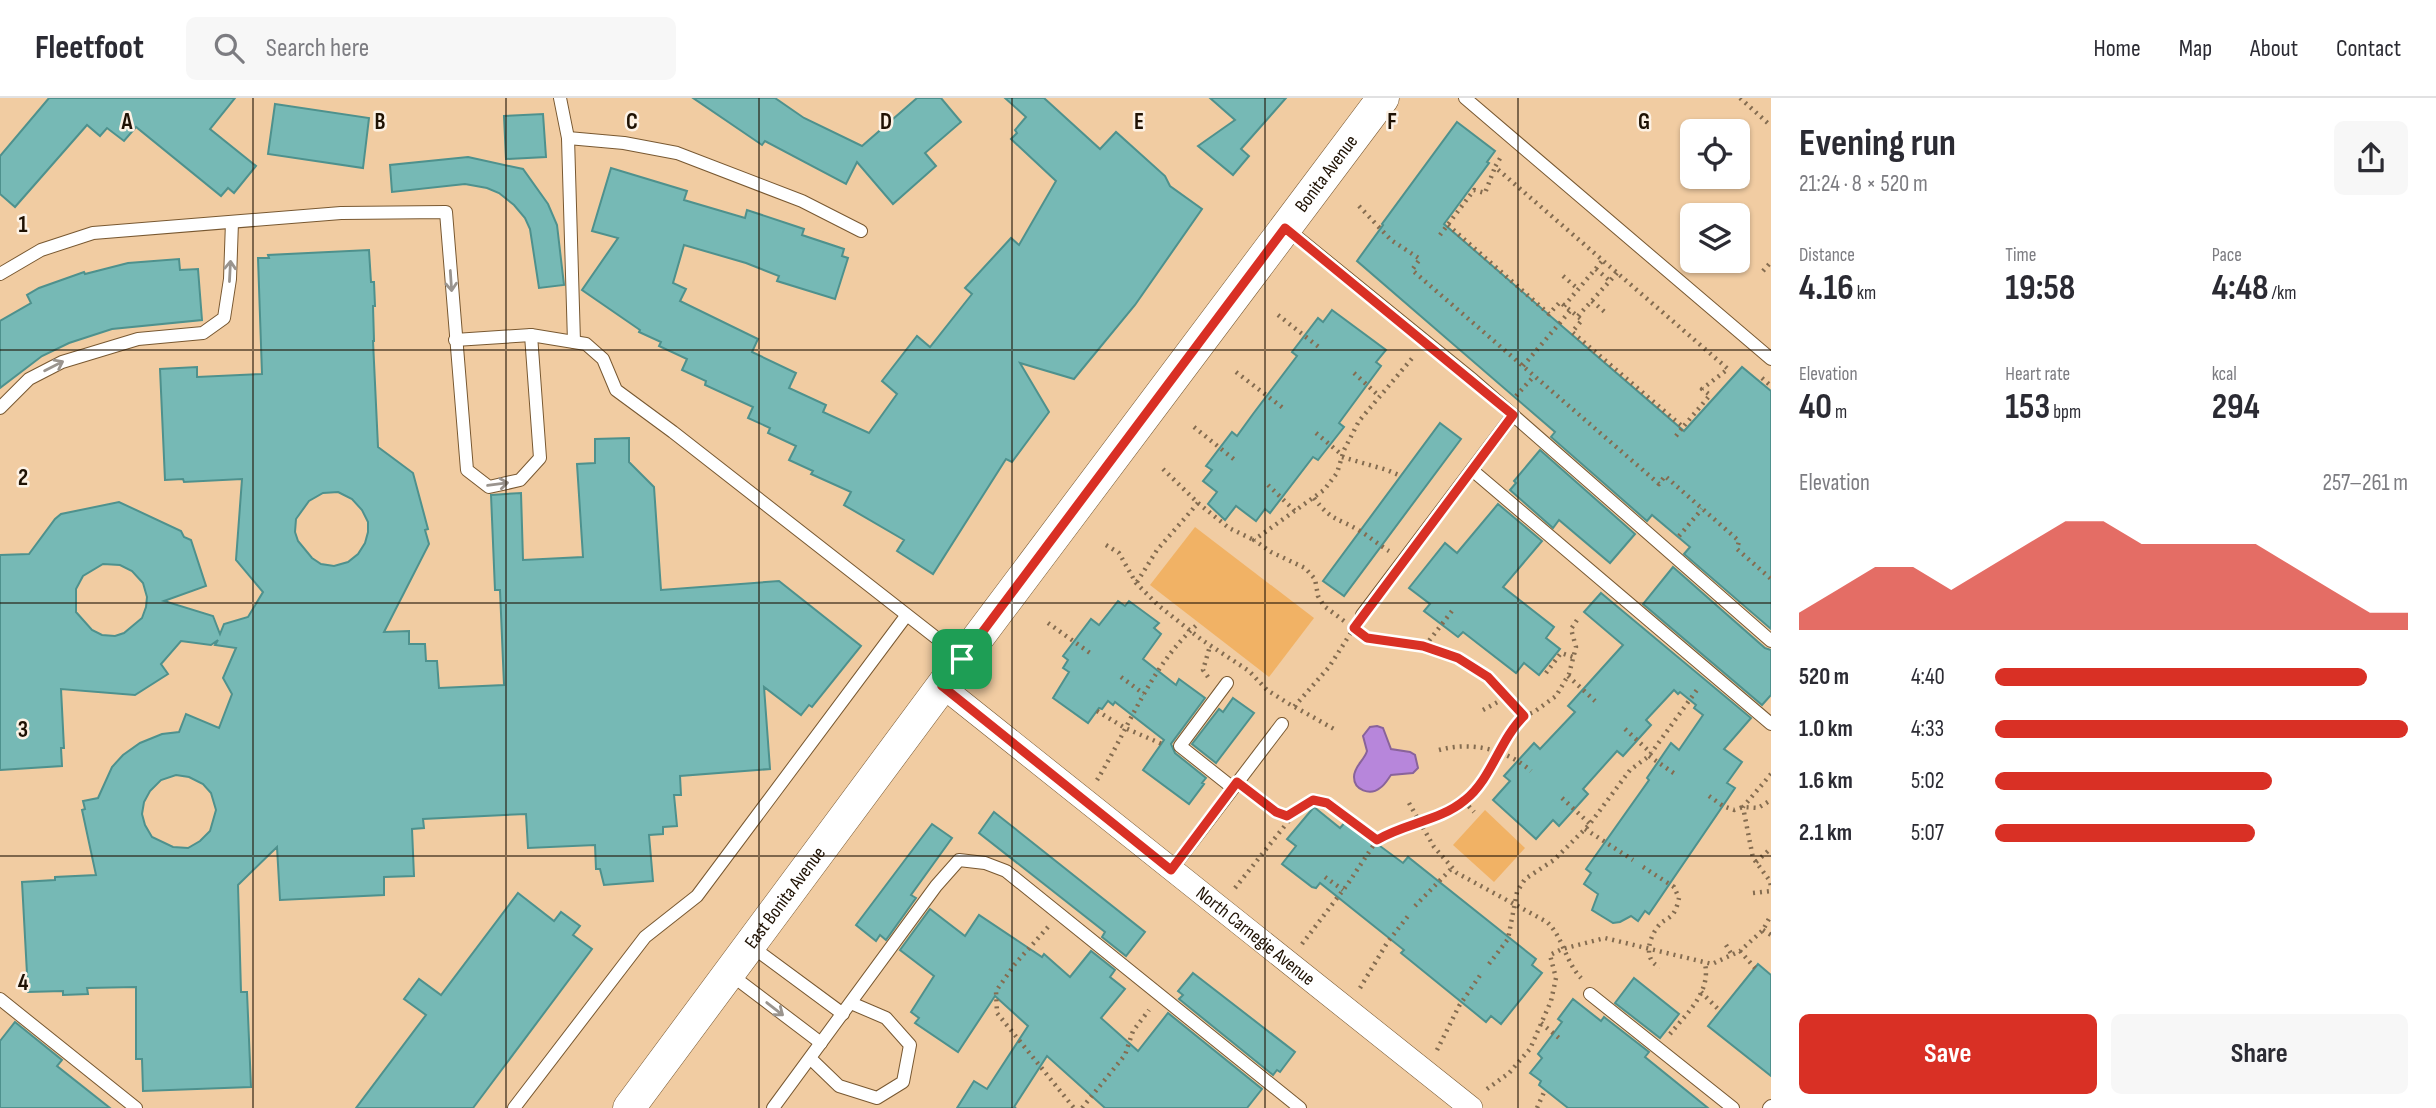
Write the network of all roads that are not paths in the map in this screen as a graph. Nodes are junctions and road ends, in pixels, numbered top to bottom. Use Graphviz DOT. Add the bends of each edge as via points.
graph roads {
  1 [pos="560,98"];
  2 [pos="1383,98"];
  3 [pos="1465,98"];
  4 [pos="568,138"];
  5 [pos="232,222"];
  6 [pos="1285,228"];
  7 [pos="861,231"];
  8 [pos="0,274"];
  9 [pos="531,335"];
  10 [pos="455,340"];
  11 [pos="574,342"];
  12 [pos="1771,359"];
  13 [pos="0,408"];
  14 [pos="1513,415"];
  15 [pos="1472,470"];
  16 [pos="1362,615"];
  17 [pos="906,616"];
  18 [pos="1771,641"];
  19 [pos="962,659"];
  20 [pos="1227,683"];
  21 [pos="942,686"];
  22 [pos="1282,724"];
  23 [pos="1771,724"];
  24 [pos="1235,785"];
  25 [pos="1171,870"];
  26 [pos="751,946"];
  27 [pos="730,974"];
  28 [pos="1590,994"];
  29 [pos="0,999"];
  30 [pos="851,1003"];
  31 [pos="843,1014"];
  32 [pos="821,1044"];
  33 [pos="811,1059"];
  34 [pos="136,1108"];
  35 [pos="514,1108"];
  36 [pos="629,1108"];
  37 [pos="773,1108"];
  38 [pos="1300,1108"];
  39 [pos="1471,1108"];
  40 [pos="1733,1108"];
  1 -- 4 [label="lane"];
  2 -- 6 [label="main road, Bonita Avenue"];
  3 -- 12 [label="lane"];
  4 -- 7 [label="lane" via="677,153 803,201"];
  4 -- 11 [label="lane"];
  5 -- 8 [label="lane" via="93,233 41,250"];
  5 -- 10 [label="lane, one-way" via="341,213 446,212"];
  13 -- 5 [label="lane, one-way" via="29,379 62,362 138,339 203,334 224,318"];
  6 -- 14 [label="lane"];
  6 -- 19 [label="main road, Bonita Avenue"];
  9 -- 10 [label="lane"];
  10 -- 9 [label="lane, one-way" via="467,470 489,487 520,480 540,458"];
  9 -- 11 [label="lane"];
  11 -- 17 [label="lane" via="586,344 603,359 616,390"];
  14 -- 15 [label="lane"];
  14 -- 18 [label="lane"];
  15 -- 16 [label="lane"];
  15 -- 23 [label="lane"];
  17 -- 19 [label="lane"];
  17 -- 35 [label="lane" via="697,896 645,937"];
  19 -- 21 [label="main road, Bonita Avenue"];
  20 -- 24 [label="lane" via="1180,747"];
  21 -- 25 [label="street, North Carnegie Avenue"];
  21 -- 26 [label="main road, East Bonita Avenue"];
  22 -- 24 [label="lane"];
  24 -- 25 [label="lane"];
  25 -- 39 [label="street, North Carnegie Avenue"];
  26 -- 27 [label="main road, East Bonita Avenue"];
  26 -- 31 [label="lane"];
  27 -- 32 [label="lane, one-way"];
  27 -- 36 [label="main road, East Bonita Avenue"];
  28 -- 40 [label="lane"];
  29 -- 34 [label="lane"];
  30 -- 31 [label="lane"];
  30 -- 33 [label="lane" via="886,1018 910,1045 903,1082 877,1098 839,1086"];
  30 -- 38 [label="lane" via="959,860 985,863 1006,871"];
  31 -- 32 [label="lane"];
  32 -- 33 [label="lane"];
  33 -- 37 [label="lane"];
}
